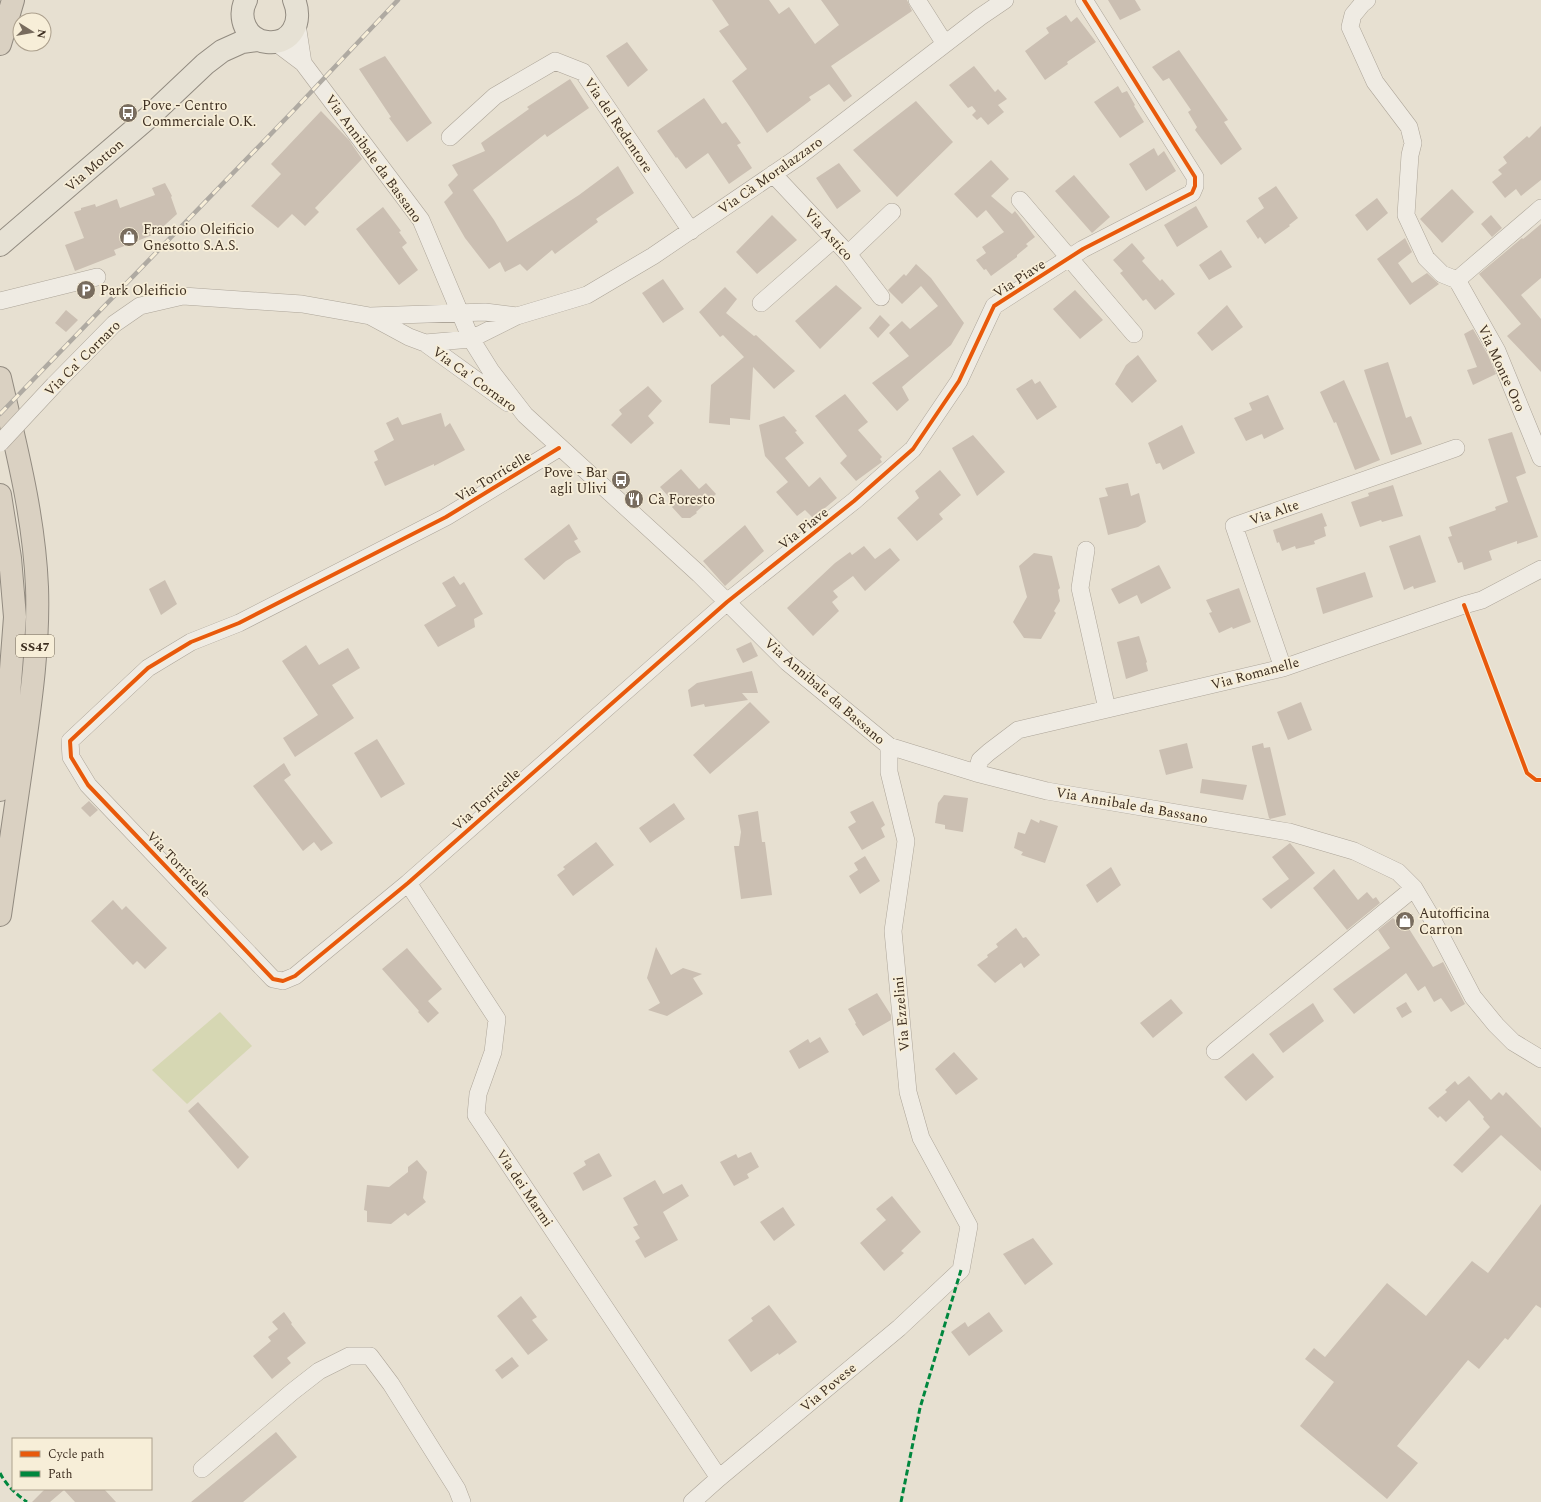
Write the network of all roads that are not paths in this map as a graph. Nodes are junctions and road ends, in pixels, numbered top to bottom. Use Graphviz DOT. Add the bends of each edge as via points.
graph roads {
  1 [pos="13,0"];
  2 [pos="917,0"];
  3 [pos="1005,0"];
  4 [pos="1084,0"];
  5 [pos="1367,0"];
  6 [pos="297,8"];
  7 [pos="244,9"];
  8 [pos="266,41"];
  9 [pos="0,44"];
  10 [pos="945,44"];
  11 [pos="222,51"];
  12 [pos="303,63"];
  13 [pos="450,137"];
  14 [pos="773,174"];
  15 [pos="1020,200"];
  16 [pos="1541,208"];
  17 [pos="892,212"];
  18 [pos="691,231"];
  19 [pos="834,239"];
  20 [pos="0,245"];
  21 [pos="848,254"];
  22 [pos="1069,258"];
  23 [pos="97,277"];
  24 [pos="1458,280"];
  25 [pos="881,297"];
  26 [pos="0,300"];
  27 [pos="761,303"];
  28 [pos="460,314"];
  29 [pos="370,316"];
  30 [pos="517,316"];
  31 [pos="1134,334"];
  32 [pos="471,339"];
  33 [pos="425,343"];
  34 [pos="0,378"];
  35 [pos="524,415"];
  36 [pos="0,443"];
  37 [pos="559,448"];
  38 [pos="1456,448"];
  39 [pos="1541,458"];
  40 [pos="0,495"];
  41 [pos="1086,550"];
  42 [pos="1541,569"];
  43 [pos="727,602"];
  44 [pos="1284,668"];
  45 [pos="1107,709"];
  46 [pos="889,746"];
  47 [pos="976,774"];
  48 [pos="0,790"];
  49 [pos="408,883"];
  50 [pos="1414,888"];
  51 [pos="0,915"];
  52 [pos="1215,1051"];
  53 [pos="1541,1059"];
  54 [pos="961,1270"];
  55 [pos="202,1469"];
  56 [pos="719,1478"];
  57 [pos="462,1502"];
  58 [pos="692,1502"];
  1 -- 9 [label="highway"];
  2 -- 10 [label="street"];
  3 -- 10 [label="street, Via Cà Moralazzaro"];
  4 -- 22 [label="street, Via Piave" via="1194,177 1195,186 1192,193"];
  5 -- 24 [label="street" via="1353,15 1350,27 1375,82 1409,127 1413,143 1406,215 1426,258 1442,274"];
  6 -- 8 [label="main road" via="289,36"];
  6 -- 12 [label="street, Via Annibale da Bassano"];
  7 -- 8 [label="main road" via="245,28 251,35"];
  7 -- 11 [label="main road, Via Motton" via="236,33"];
  8 -- 11 [label="main road, Via Motton" via="242,42"];
  8 -- 12 [label="street, Via Annibale da Bassano"];
  10 -- 14 [label="street, Via Cà Moralazzaro"];
  11 -- 20 [label="main road, Via Motton"];
  12 -- 28 [label="street, Via Annibale da Bassano" via="421,220"];
  13 -- 18 [label="street, Via del Redentore" via="495,96 555,60 583,72"];
  14 -- 18 [label="street, Via Cà Moralazzaro"];
  14 -- 19 [label="street, Via Astico"];
  15 -- 22 [label="street"];
  16 -- 24 [label="street"];
  17 -- 21 [label="street"];
  18 -- 30 [label="street, Via Cà Moralazzaro" via="587,295"];
  19 -- 21 [label="street, Via Astico"];
  19 -- 27 [label="street"];
  21 -- 25 [label="street, Via Astico"];
  22 -- 31 [label="street"];
  22 -- 43 [label="street, Via Piave" via="994,306 959,381 913,450 854,502"];
  23 -- 26 [label="street"];
  24 -- 39 [label="street, Via Monte Oro" via="1497,351"];
  28 -- 29 [label="street, Via Ca' Cornaro"];
  28 -- 30 [label="street, Via Cà Moralazzaro" via="485,312"];
  28 -- 32 [label="street, Via Annibale da Bassano"];
  29 -- 33 [label="street, Via Ca' Cornaro"];
  29 -- 36 [label="street, Via Ca' Cornaro, bridge" via="302,304 183,296 140,306 114,324"];
  30 -- 32 [label="street, Via Cà Moralazzaro"];
  32 -- 33 [label="street, Via Ca' Cornaro"];
  32 -- 35 [label="street, Via Annibale da Bassano" via="490,371"];
  33 -- 35 [label="street, Via Ca' Cornaro"];
  34 -- 51 [label="highway, SS47" via="32,529 37,619 32,683"];
  35 -- 37 [label="street, Via Annibale da Bassano"];
  37 -- 43 [label="street, Via Annibale da Bassano"];
  37 -- 49 [label="street, Via Torricelle" via="446,517 239,623 191,642 148,668 70,741 71,756 88,785 273,980 284,981 295,976"];
  38 -- 44 [label="street, Via Alte" via="1234,526"];
  40 -- 48 [label="highway, SS47" via="10,558 15,617"];
  41 -- 45 [label="street" via="1080,588"];
  42 -- 44 [label="street, Via Romanelle" via="1482,600"];
  43 -- 46 [label="street, Via Annibale da Bassano" via="787,662"];
  43 -- 49 [label="street, Via Torricelle"];
  44 -- 45 [label="street, Via Romanelle"];
  45 -- 47 [label="street, Via Romanelle" via="1018,730 980,760"];
  46 -- 47 [label="street, Via Annibale da Bassano"];
  46 -- 54 [label="street, Via Ezzelini" via="889,772 906,841 893,931 908,1092 921,1138 970,1226"];
  47 -- 50 [label="street, Via Annibale da Bassano" via="1047,791 1289,832 1354,851 1398,872"];
  49 -- 56 [label="street, Via dei Marmi" via="497,1019 493,1052 478,1094 476,1115"];
  50 -- 52 [label="street"];
  50 -- 53 [label="street, Via Annibale da Bassano" via="1473,997 1513,1042"];
  54 -- 56 [label="street, Via Povese" via="899,1328"];
  55 -- 57 [label="street" via="319,1371 349,1356 370,1356 391,1384 457,1489"];
  56 -- 58 [label="street, Via Povese"];
}
